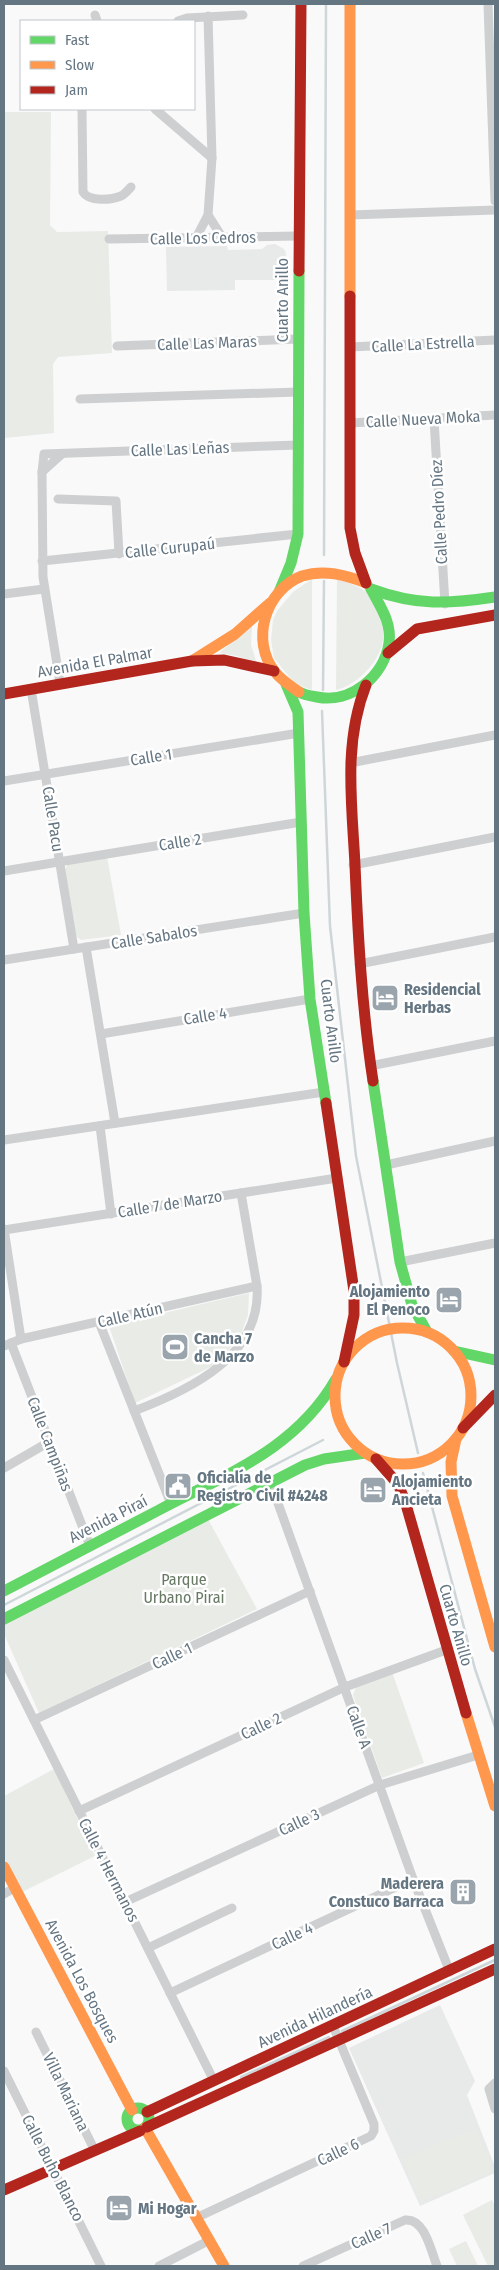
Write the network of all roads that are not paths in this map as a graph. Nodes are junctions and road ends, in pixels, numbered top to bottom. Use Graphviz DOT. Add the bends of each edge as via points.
graph roads {
  1 [pos="301,4"];
  2 [pos="350,4"];
  3 [pos="488,4"];
  4 [pos="243,15"];
  5 [pos="208,16"];
  6 [pos="184,20"];
  7 [pos="493,97"];
  8 [pos="82,110"];
  9 [pos="157,110"];
  10 [pos="212,158"];
  11 [pos="495,178"];
  12 [pos="130,187"];
  13 [pos="495,200"];
  14 [pos="495,210"];
  15 [pos="208,215"];
  16 [pos="350,215"];
  17 [pos="298,236"];
  18 [pos="222,237"];
  19 [pos="196,238"];
  20 [pos="109,239"];
  21 [pos="298,339"];
  22 [pos="495,340"];
  23 [pos="117,346"];
  24 [pos="350,347"];
  25 [pos="298,392"];
  26 [pos="80,399"];
  27 [pos="495,415"];
  28 [pos="434,419"];
  29 [pos="350,423"];
  30 [pos="298,444"];
  31 [pos="58,499"];
  32 [pos="298,534"];
  33 [pos="119,554"];
  34 [pos="42,561"];
  35 [pos="368,586"];
  36 [pos="44,589"];
  37 [pos="279,592"];
  38 [pos="4,594"];
  39 [pos="495,597"];
  40 [pos="271,602"];
  41 [pos="445,604"];
  42 [pos="495,615"];
  43 [pos="388,653"];
  44 [pos="192,661"];
  45 [pos="274,671"];
  46 [pos="60,683"];
  47 [pos="286,684"];
  48 [pos="366,685"];
  49 [pos="31,689"];
  50 [pos="4,694"];
  51 [pos="299,733"];
  52 [pos="495,735"];
  53 [pos="350,763"];
  54 [pos="46,774"];
  55 [pos="4,780"];
  56 [pos="301,822"];
  57 [pos="495,837"];
  58 [pos="60,862"];
  59 [pos="353,865"];
  60 [pos="4,871"];
  61 [pos="304,913"];
  62 [pos="495,937"];
  63 [pos="86,947"];
  64 [pos="74,949"];
  65 [pos="4,960"];
  66 [pos="359,964"];
  67 [pos="310,999"];
  68 [pos="101,1034"];
  69 [pos="495,1041"];
  70 [pos="370,1066"];
  71 [pos="324,1092"];
  72 [pos="115,1124"];
  73 [pos="100,1126"];
  74 [pos="4,1138"];
  75 [pos="495,1141"];
  76 [pos="386,1165"];
  77 [pos="337,1178"];
  78 [pos="241,1193"];
  79 [pos="111,1214"];
  80 [pos="4,1230"];
  81 [pos="495,1243"];
  82 [pos="400,1262"];
  83 [pos="257,1286"];
  84 [pos="99,1322"];
  85 [pos="427,1332"];
  86 [pos="20,1339"];
  87 [pos="7,1344"];
  88 [pos="454,1351"];
  89 [pos="495,1360"];
  90 [pos="344,1362"];
  91 [pos="336,1379"];
  92 [pos="495,1395"];
  93 [pos="134,1411"];
  94 [pos="463,1428"];
  95 [pos="456,1439"];
  96 [pos="49,1442"];
  97 [pos="365,1453"];
  98 [pos="376,1459"];
  99 [pos="4,1468"];
  100 [pos="270,1481"];
  101 [pos="171,1504"];
  102 [pos="90,1546"];
  103 [pos="4,1591"];
  104 [pos="310,1591"];
  105 [pos="4,1619"];
  106 [pos="495,1647"];
  107 [pos="446,1650"];
  108 [pos="4,1660"];
  109 [pos="345,1687"];
  110 [pos="34,1720"];
  111 [pos="478,1754"];
  112 [pos="380,1785"];
  113 [pos="495,1806"];
  114 [pos="79,1811"];
  115 [pos="4,1867"];
  116 [pos="413,1879"];
  117 [pos="14,1888"];
  118 [pos="4,1894"];
  119 [pos="125,1902"];
  120 [pos="232,1908"];
  121 [pos="148,1948"];
  122 [pos="495,1949"];
  123 [pos="495,1969"];
  124 [pos="450,1972"];
  125 [pos="170,1993"];
  126 [pos="333,2026"];
  127 [pos="36,2032"];
  128 [pos="339,2041"];
  129 [pos="4,2071"];
  130 [pos="214,2081"];
  131 [pos="495,2083"];
  132 [pos="495,2109"];
  133 [pos="132,2110"];
  134 [pos="147,2112"];
  135 [pos="128,2124"];
  136 [pos="144,2129"];
  137 [pos="112,2142"];
  138 [pos="95,2151"];
  139 [pos="54,2168"];
  140 [pos="4,2190"];
  141 [pos="198,2217"];
  142 [pos="210,2240"];
  143 [pos="102,2266"];
  144 [pos="159,2266"];
  145 [pos="224,2266"];
  146 [pos="303,2266"];
  147 [pos="437,2266"];
  1 -- 17 [label="main road, Cuarto Anillo"];
  2 -- 16 [label="main road"];
  3 -- 7 [label="street"];
  4 -- 5 [label="street"];
  5 -- 6 [label="street"];
  5 -- 10 [label="street"];
  7 -- 11 [label="street"];
  8 -- 12 [label="street" via="83,192 86,197 122,196"];
  9 -- 10 [label="street"];
  10 -- 15 [label="street"];
  11 -- 13 [label="street"];
  14 -- 16 [label="street"];
  15 -- 18 [label="street"];
  15 -- 19 [label="street"];
  16 -- 24 [label="main road"];
  17 -- 18 [label="street, Calle Los Cedros"];
  17 -- 21 [label="main road, Cuarto Anillo"];
  18 -- 19 [label="street, Calle Los Cedros"];
  19 -- 20 [label="street, Calle Los Cedros"];
  21 -- 23 [label="street, Calle Las Maras"];
  21 -- 25 [label="main road, Cuarto Anillo"];
  22 -- 24 [label="street, Calle La Estrella"];
  24 -- 29 [label="main road"];
  25 -- 26 [label="street"];
  25 -- 30 [label="main road, Cuarto Anillo"];
  27 -- 28 [label="street, Calle Nueva Moka"];
  28 -- 29 [label="street, Calle Nueva Moka"];
  28 -- 41 [label="street, Calle Pedro Díez"];
  29 -- 35 [label="main road" via="350,528 355,553"];
  30 -- 32 [label="main road, Cuarto Anillo"];
  30 -- 34 [label="street, Calle Las Leñas" via="62,454 42,472"];
  31 -- 33 [label="street" via="116,501"];
  32 -- 33 [label="street, Calle Curupaú"];
  32 -- 37 [label="main road, Cuarto Anillo"];
  33 -- 34 [label="street, Calle Curupaú"];
  34 -- 36 [label="street, Calle Las Leñas"];
  35 -- 37 [label="main road" via="351,576 335,572 308,574 287,584"];
  35 -- 41 [label="main road" via="414,604"];
  35 -- 43 [label="main road" via="382,602 388,618"];
  36 -- 38 [label="street"];
  36 -- 46 [label="street, Calle Las Leñas"];
  37 -- 40 [label="main road"];
  39 -- 41 [label="main road"];
  40 -- 44 [label="main road, Avenida El Palmar" via="235,634"];
  40 -- 45 [label="main road" via="264,622 263,644"];
  42 -- 43 [label="main road" via="417,630"];
  43 -- 48 [label="main road" via="383,665"];
  44 -- 45 [label="main road, Avenida El Palmar" via="232,662"];
  44 -- 46 [label="main road, Avenida El Palmar"];
  45 -- 47 [label="main road"];
  46 -- 49 [label="main road, Avenida El Palmar"];
  47 -- 48 [label="main road" via="308,696 337,697 351,694"];
  47 -- 51 [label="main road, Cuarto Anillo" via="298,712"];
  48 -- 53 [label="main road, Cuarto Anillo" via="355,712"];
  49 -- 50 [label="main road, Avenida El Palmar"];
  49 -- 54 [label="street, Calle Pacu"];
  51 -- 54 [label="street, Calle 1"];
  51 -- 56 [label="main road, Cuarto Anillo"];
  52 -- 53 [label="street"];
  53 -- 59 [label="main road, Cuarto Anillo"];
  54 -- 55 [label="street, Calle 1"];
  54 -- 58 [label="street, Calle Pacu"];
  56 -- 58 [label="street, Calle 2"];
  56 -- 61 [label="main road, Cuarto Anillo"];
  57 -- 59 [label="street"];
  58 -- 60 [label="street, Calle 2"];
  58 -- 64 [label="street, Calle Pacu"];
  59 -- 66 [label="main road, Cuarto Anillo"];
  61 -- 63 [label="street, Calle Sabalos"];
  61 -- 67 [label="main road, Cuarto Anillo"];
  62 -- 66 [label="street"];
  63 -- 64 [label="street, Calle Sabalos"];
  63 -- 68 [label="street"];
  64 -- 65 [label="street, Calle Sabalos"];
  66 -- 70 [label="main road, Cuarto Anillo"];
  67 -- 68 [label="street, Calle 4"];
  67 -- 71 [label="main road, Cuarto Anillo"];
  68 -- 72 [label="street"];
  69 -- 70 [label="street"];
  70 -- 76 [label="main road, Cuarto Anillo"];
  71 -- 72 [label="street"];
  71 -- 77 [label="main road, Cuarto Anillo"];
  72 -- 73 [label="street"];
  73 -- 74 [label="street"];
  73 -- 79 [label="street"];
  75 -- 76 [label="street"];
  76 -- 82 [label="main road, Cuarto Anillo"];
  77 -- 78 [label="street, Calle 7 de Marzo"];
  77 -- 90 [label="main road, Cuarto Anillo" via="354,1291 354,1315"];
  78 -- 79 [label="street, Calle 7 de Marzo"];
  78 -- 83 [label="street"];
  79 -- 80 [label="street, Calle 7 de Marzo"];
  80 -- 86 [label="street"];
  81 -- 82 [label="street"];
  82 -- 85 [label="main road, Cuarto Anillo" via="412,1305"];
  83 -- 84 [label="street, Calle Atún"];
  83 -- 93 [label="street" via="253,1319 240,1346 226,1362 204,1378"];
  84 -- 86 [label="street, Calle Atún"];
  84 -- 93 [label="street"];
  85 -- 88 [label="main road"];
  85 -- 90 [label="main road" via="408,1328 374,1334 362,1341"];
  86 -- 87 [label="street, Calle Atún"];
  87 -- 96 [label="street, Calle Campiñas"];
  88 -- 89 [label="main road"];
  88 -- 94 [label="main road" via="463,1364 471,1396"];
  90 -- 91 [label="main road"];
  91 -- 97 [label="main road" via="334,1393 339,1420 350,1439"];
  91 -- 101 [label="main road, Avenida Piraí" via="312,1417 296,1433 264,1455"];
  92 -- 94 [label="main road"];
  93 -- 101 [label="street"];
  94 -- 95 [label="main road"];
  95 -- 98 [label="main road" via="435,1456 420,1462 405,1464"];
  95 -- 106 [label="main road" via="451,1462 452,1496"];
  96 -- 99 [label="street"];
  96 -- 102 [label="street, Calle Campiñas"];
  97 -- 98 [label="main road"];
  97 -- 100 [label="main road" via="324,1459"];
  98 -- 107 [label="main road, Cuarto Anillo" via="398,1484 405,1501"];
  100 -- 104 [label="street, Calle A"];
  100 -- 105 [label="main road"];
  101 -- 102 [label="main road, Avenida Piraí"];
  102 -- 103 [label="main road, Avenida Piraí"];
  104 -- 109 [label="street, Calle A"];
  104 -- 110 [label="street, Calle 1"];
  107 -- 109 [label="street, Calle 2"];
  107 -- 111 [label="main road, Cuarto Anillo"];
  108 -- 110 [label="street, Calle 4 Hermanos"];
  109 -- 112 [label="street, Calle A"];
  109 -- 114 [label="street, Calle 2"];
  110 -- 114 [label="street, Calle 4 Hermanos"];
  111 -- 112 [label="street, Calle 3"];
  111 -- 113 [label="main road, Cuarto Anillo"];
  112 -- 116 [label="street, Calle A"];
  112 -- 119 [label="street, Calle 3"];
  114 -- 119 [label="street, Calle 4 Hermanos"];
  115 -- 117 [label="main road, Avenida Los Bosques"];
  116 -- 124 [label="street, Calle A"];
  116 -- 125 [label="street, Calle 4"];
  117 -- 118 [label="street"];
  117 -- 133 [label="main road, Avenida Los Bosques"];
  119 -- 121 [label="street, Calle 4 Hermanos"];
  120 -- 121 [label="street"];
  121 -- 125 [label="street, Calle 4 Hermanos"];
  122 -- 124 [label="main road, Avenida Hilandería"];
  123 -- 128 [label="main road, Avenida Hilandería"];
  124 -- 126 [label="main road, Avenida Hilandería"];
  125 -- 130 [label="street, Calle 4 Hermanos"];
  126 -- 128 [label="street, Calle 6"];
  126 -- 130 [label="main road, Avenida Hilandería"];
  127 -- 138 [label="street, Villa Mariana"];
  128 -- 136 [label="main road, Avenida Hilandería"];
  128 -- 141 [label="street, Calle 6" via="374,2124 371,2136"];
  129 -- 139 [label="street, Calle Buho Blanco"];
  130 -- 134 [label="main road, Avenida Hilandería"];
  131 -- 132 [label="street" via="489,2089"];
  133 -- 134 [label="main road" via="142,2108"];
  133 -- 135 [label="main road" via="127,2116"];
  134 -- 136 [label="main road" via="149,2122"];
  135 -- 136 [label="main road" via="132,2129"];
  135 -- 137 [label="main road, Avenida Hilandería"];
  136 -- 137 [label="main road, Avenida Hilandería"];
  136 -- 141 [label="main road"];
  137 -- 138 [label="main road, Avenida Hilandería"];
  138 -- 139 [label="main road, Avenida Hilandería"];
  139 -- 140 [label="main road, Avenida Hilandería"];
  139 -- 143 [label="street, Calle Buho Blanco"];
  141 -- 142 [label="main road"];
  142 -- 144 [label="street"];
  142 -- 145 [label="main road"];
  146 -- 147 [label="street, Calle 7" via="406,2220 419,2224"];
}
